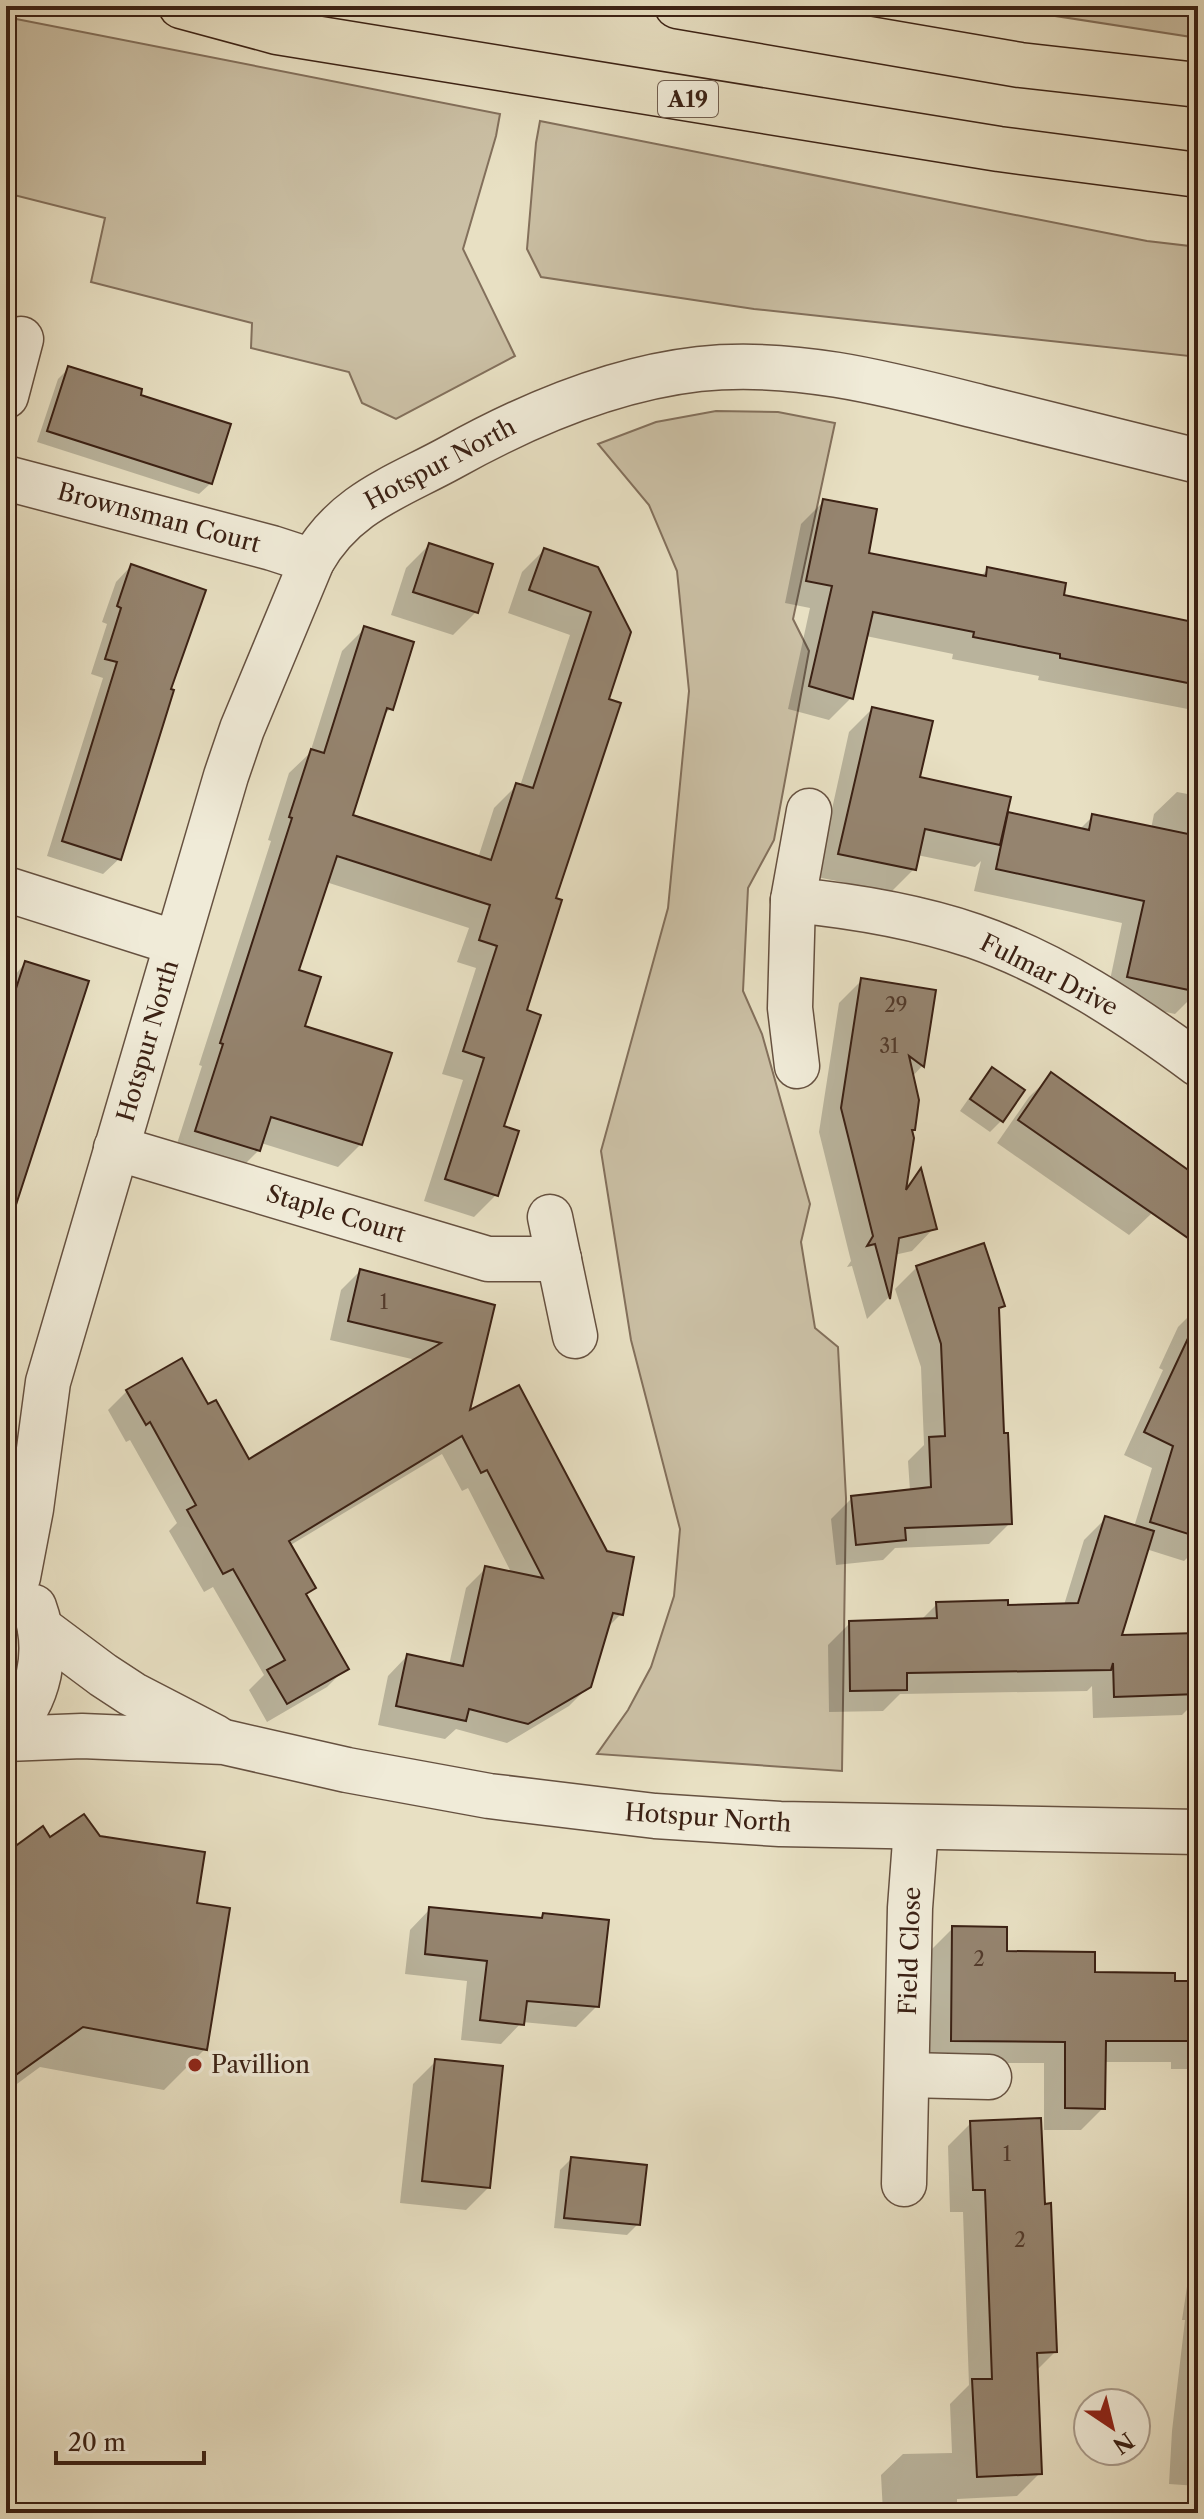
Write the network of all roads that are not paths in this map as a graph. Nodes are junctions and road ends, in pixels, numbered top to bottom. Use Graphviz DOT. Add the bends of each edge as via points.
graph roads {
  1 [pos="181,6"];
  2 [pos="677,6"];
  3 [pos="1198,85"];
  4 [pos="1198,175"];
  5 [pos="21,339"];
  6 [pos="6,396"];
  7 [pos="1198,461"];
  8 [pos="6,478"];
  9 [pos="312,561"];
  10 [pos="809,811"];
  11 [pos="6,889"];
  12 [pos="793,900"];
  13 [pos="176,943"];
  14 [pos="1198,1064"];
  15 [pos="797,1066"];
  16 [pos="116,1148"];
  17 [pos="550,1217"];
  18 [pos="559,1259"];
  19 [pos="575,1336"];
  20 [pos="48,1382"];
  21 [pos="6,1438"];
  22 [pos="12,1570"];
  23 [pos="40,1628"];
  24 [pos="6,1736"];
  25 [pos="224,1742"];
  26 [pos="916,1828"];
  27 [pos="1198,1832"];
  28 [pos="907,2075"];
  29 [pos="989,2077"];
  30 [pos="904,2184"];
  1 -- 4 [label="highway, A19" via="292,34 983,147"];
  2 -- 3 [label="highway" via="1020,65"];
  5 -- 6 [label="street"];
  7 -- 9 [label="street, Hotspur North" via="896,386 784,368 699,369 554,406 484,438 363,504"];
  8 -- 9 [label="street, Brownsman Court"];
  9 -- 13 [label="street, Hotspur North" via="242,729"];
  10 -- 12 [label="street"];
  11 -- 13 [label="street"];
  12 -- 14 [label="street, Fulmar Drive" via="915,919 974,936 1095,993"];
  12 -- 15 [label="street" via="790,1008"];
  13 -- 16 [label="street, Hotspur North"];
  16 -- 18 [label="street, Staple Court" via="488,1259"];
  16 -- 20 [label="street, Hotspur North"];
  17 -- 18 [label="street"];
  18 -- 19 [label="street"];
  20 -- 21 [label="street"];
  20 -- 22 [label="street" via="31,1509"];
  22 -- 23 [label="street" via="32,1602"];
  23 -- 24 [label="street" via="38,1681"];
  23 -- 25 [label="street, Hotspur North" via="132,1694"];
  24 -- 25 [label="street, Hotspur North"];
  25 -- 26 [label="street, Hotspur North" via="489,1796 655,1816"];
  26 -- 27 [label="street, Hotspur North"];
  26 -- 28 [label="street, Field Close"];
  28 -- 29 [label="street"];
  28 -- 30 [label="street, Field Close"];
}
